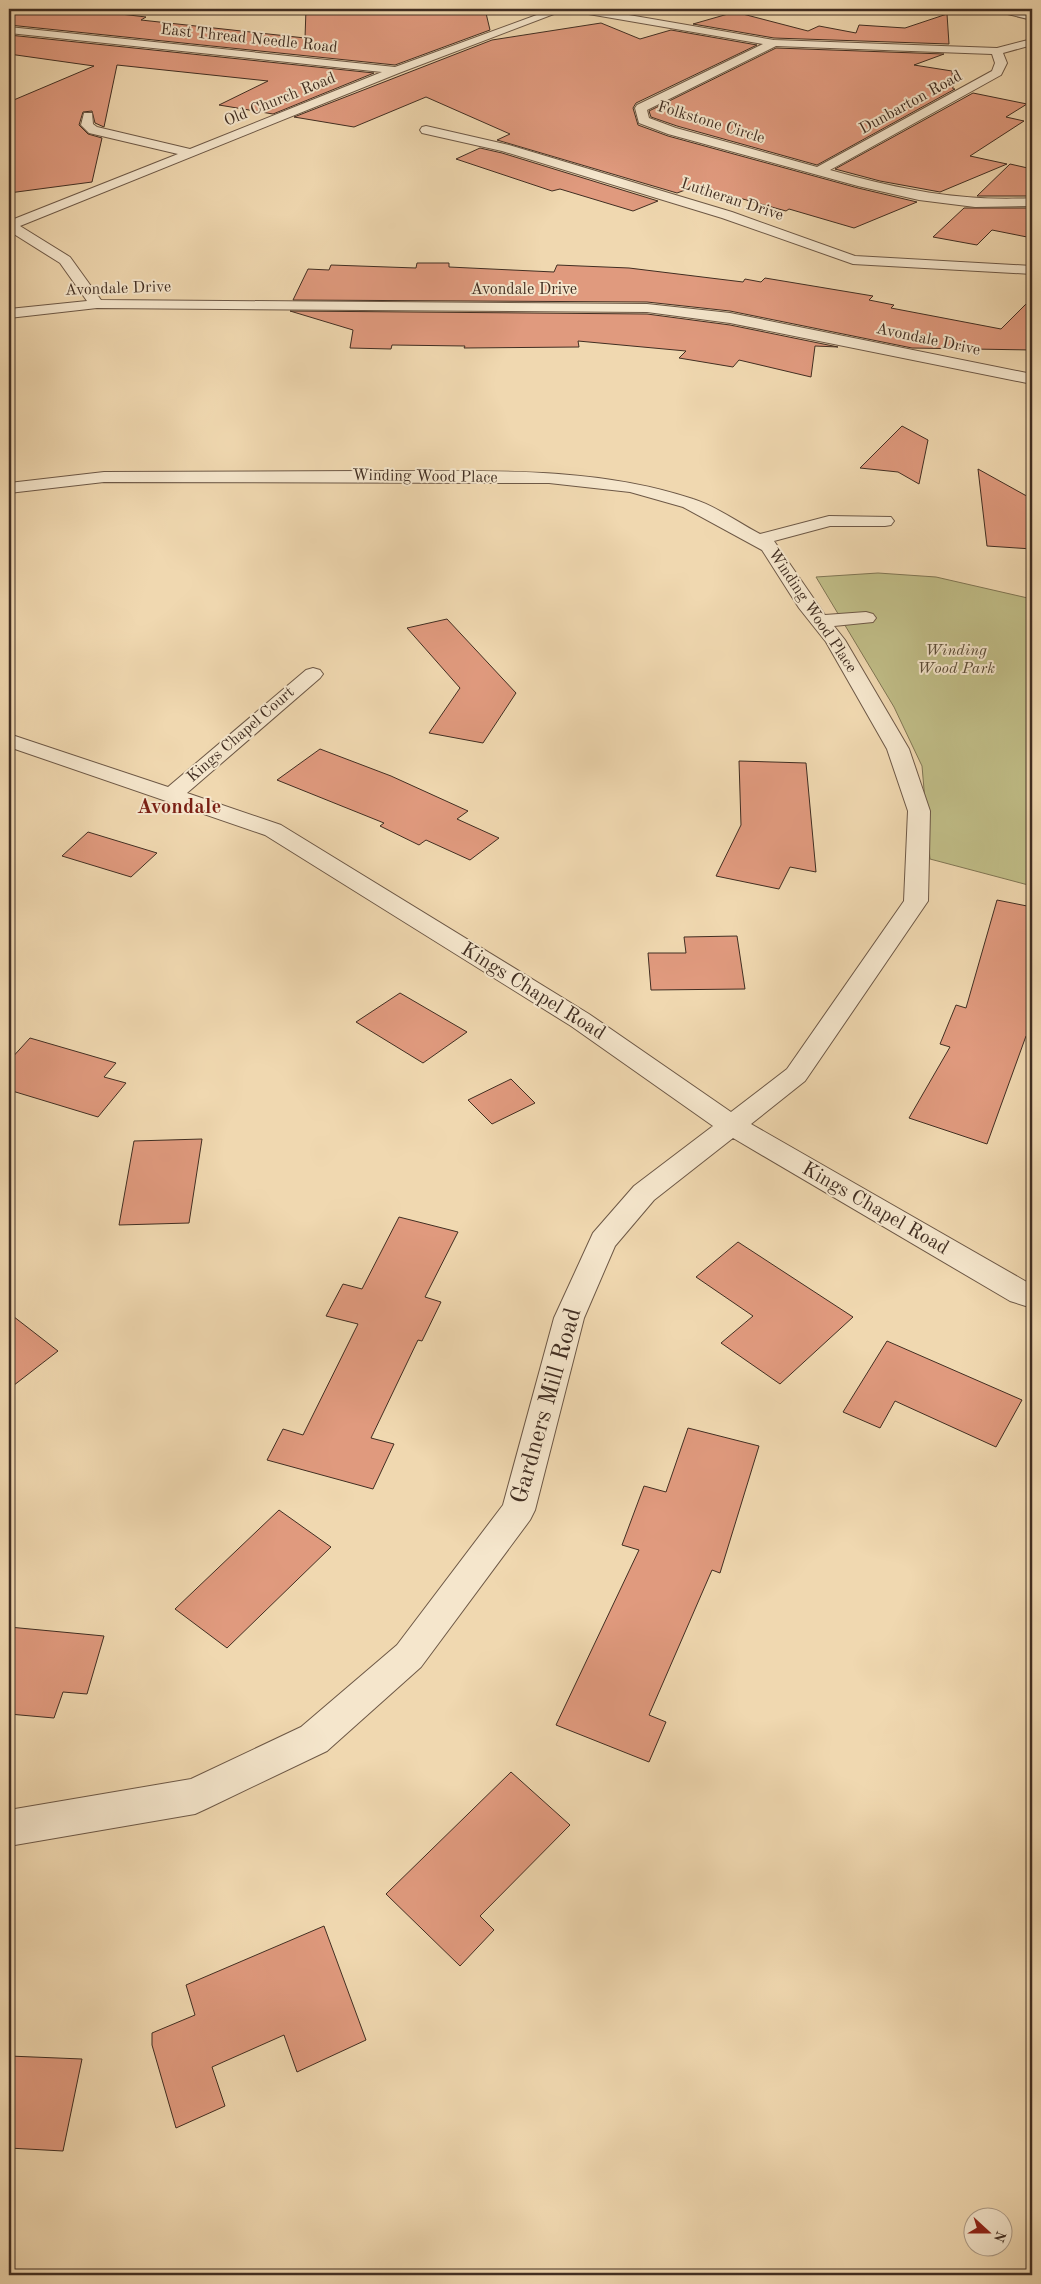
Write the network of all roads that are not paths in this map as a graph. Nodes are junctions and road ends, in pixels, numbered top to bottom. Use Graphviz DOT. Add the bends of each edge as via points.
graph roads {
  1 [pos="562,9"];
  2 [pos="577,9"];
  3 [pos="999,9"];
  4 [pos="1017,10"];
  5 [pos="1032,17"];
  6 [pos="9,30"];
  7 [pos="1032,42"];
  8 [pos="774,43"];
  9 [pos="997,51"];
  10 [pos="396,71"];
  11 [pos="88,116"];
  12 [pos="426,130"];
  13 [pos="191,153"];
  14 [pos="819,171"];
  15 [pos="1032,202"];
  16 [pos="10,225"];
  17 [pos="1032,270"];
  18 [pos="97,304"];
  19 [pos="9,314"];
  20 [pos="1032,379"];
  21 [pos="9,488"];
  22 [pos="885,521"];
  23 [pos="759,540"];
  24 [pos="866,618"];
  25 [pos="820,621"];
  26 [pos="313,674"];
  27 [pos="9,740"];
  28 [pos="170,796"];
  29 [pos="731,1126"];
  30 [pos="1032,1297"];
  31 [pos="9,1828"];
  1 -- 10 [label="street, Old Church Road"];
  2 -- 8 [label="street"];
  3 -- 4 [label="street"];
  4 -- 5 [label="street"];
  6 -- 10 [label="street, East Thread Needle Road"];
  7 -- 9 [label="street, Folkstone Circle"];
  8 -- 9 [label="street, Folkstone Circle"];
  8 -- 14 [label="street, Folkstone Circle" via="642,108 643,120 672,132"];
  9 -- 14 [label="street, Dunbarton Road" via="1001,63 997,73"];
  10 -- 13 [label="street, Old Church Road"];
  11 -- 13 [label="street" via="87,125 93,130"];
  12 -- 17 [label="street, Lutheran Drive" via="505,148 727,215 852,260"];
  13 -- 16 [label="street, Old Church Road"];
  14 -- 15 [label="street, Folkstone Circle" via="905,195 1011,204"];
  16 -- 18 [label="street" via="65,260"];
  18 -- 19 [label="street, Avondale Drive"];
  18 -- 20 [label="street, Avondale Drive" via="647,308 730,318"];
  21 -- 23 [label="street, Winding Wood Place" via="104,477 549,478 631,487 689,503"];
  22 -- 23 [label="street" via="829,521"];
  23 -- 25 [label="street, Winding Wood Place" via="769,546"];
  24 -- 25 [label="street"];
  25 -- 29 [label="street, Winding Wood Place" via="835,640 898,749 918,812 916,901 796,1074"];
  26 -- 28 [label="street, Kings Chapel Court"];
  27 -- 28 [label="street, Kings Chapel Road"];
  28 -- 29 [label="street, Kings Chapel Road" via="273,830 580,1020"];
  29 -- 30 [label="street, Kings Chapel Road"];
  29 -- 31 [label="street, Gardners Mill Road" via="644,1193 603,1241 569,1318 518,1510 409,1656 314,1739 195,1796"];
}
